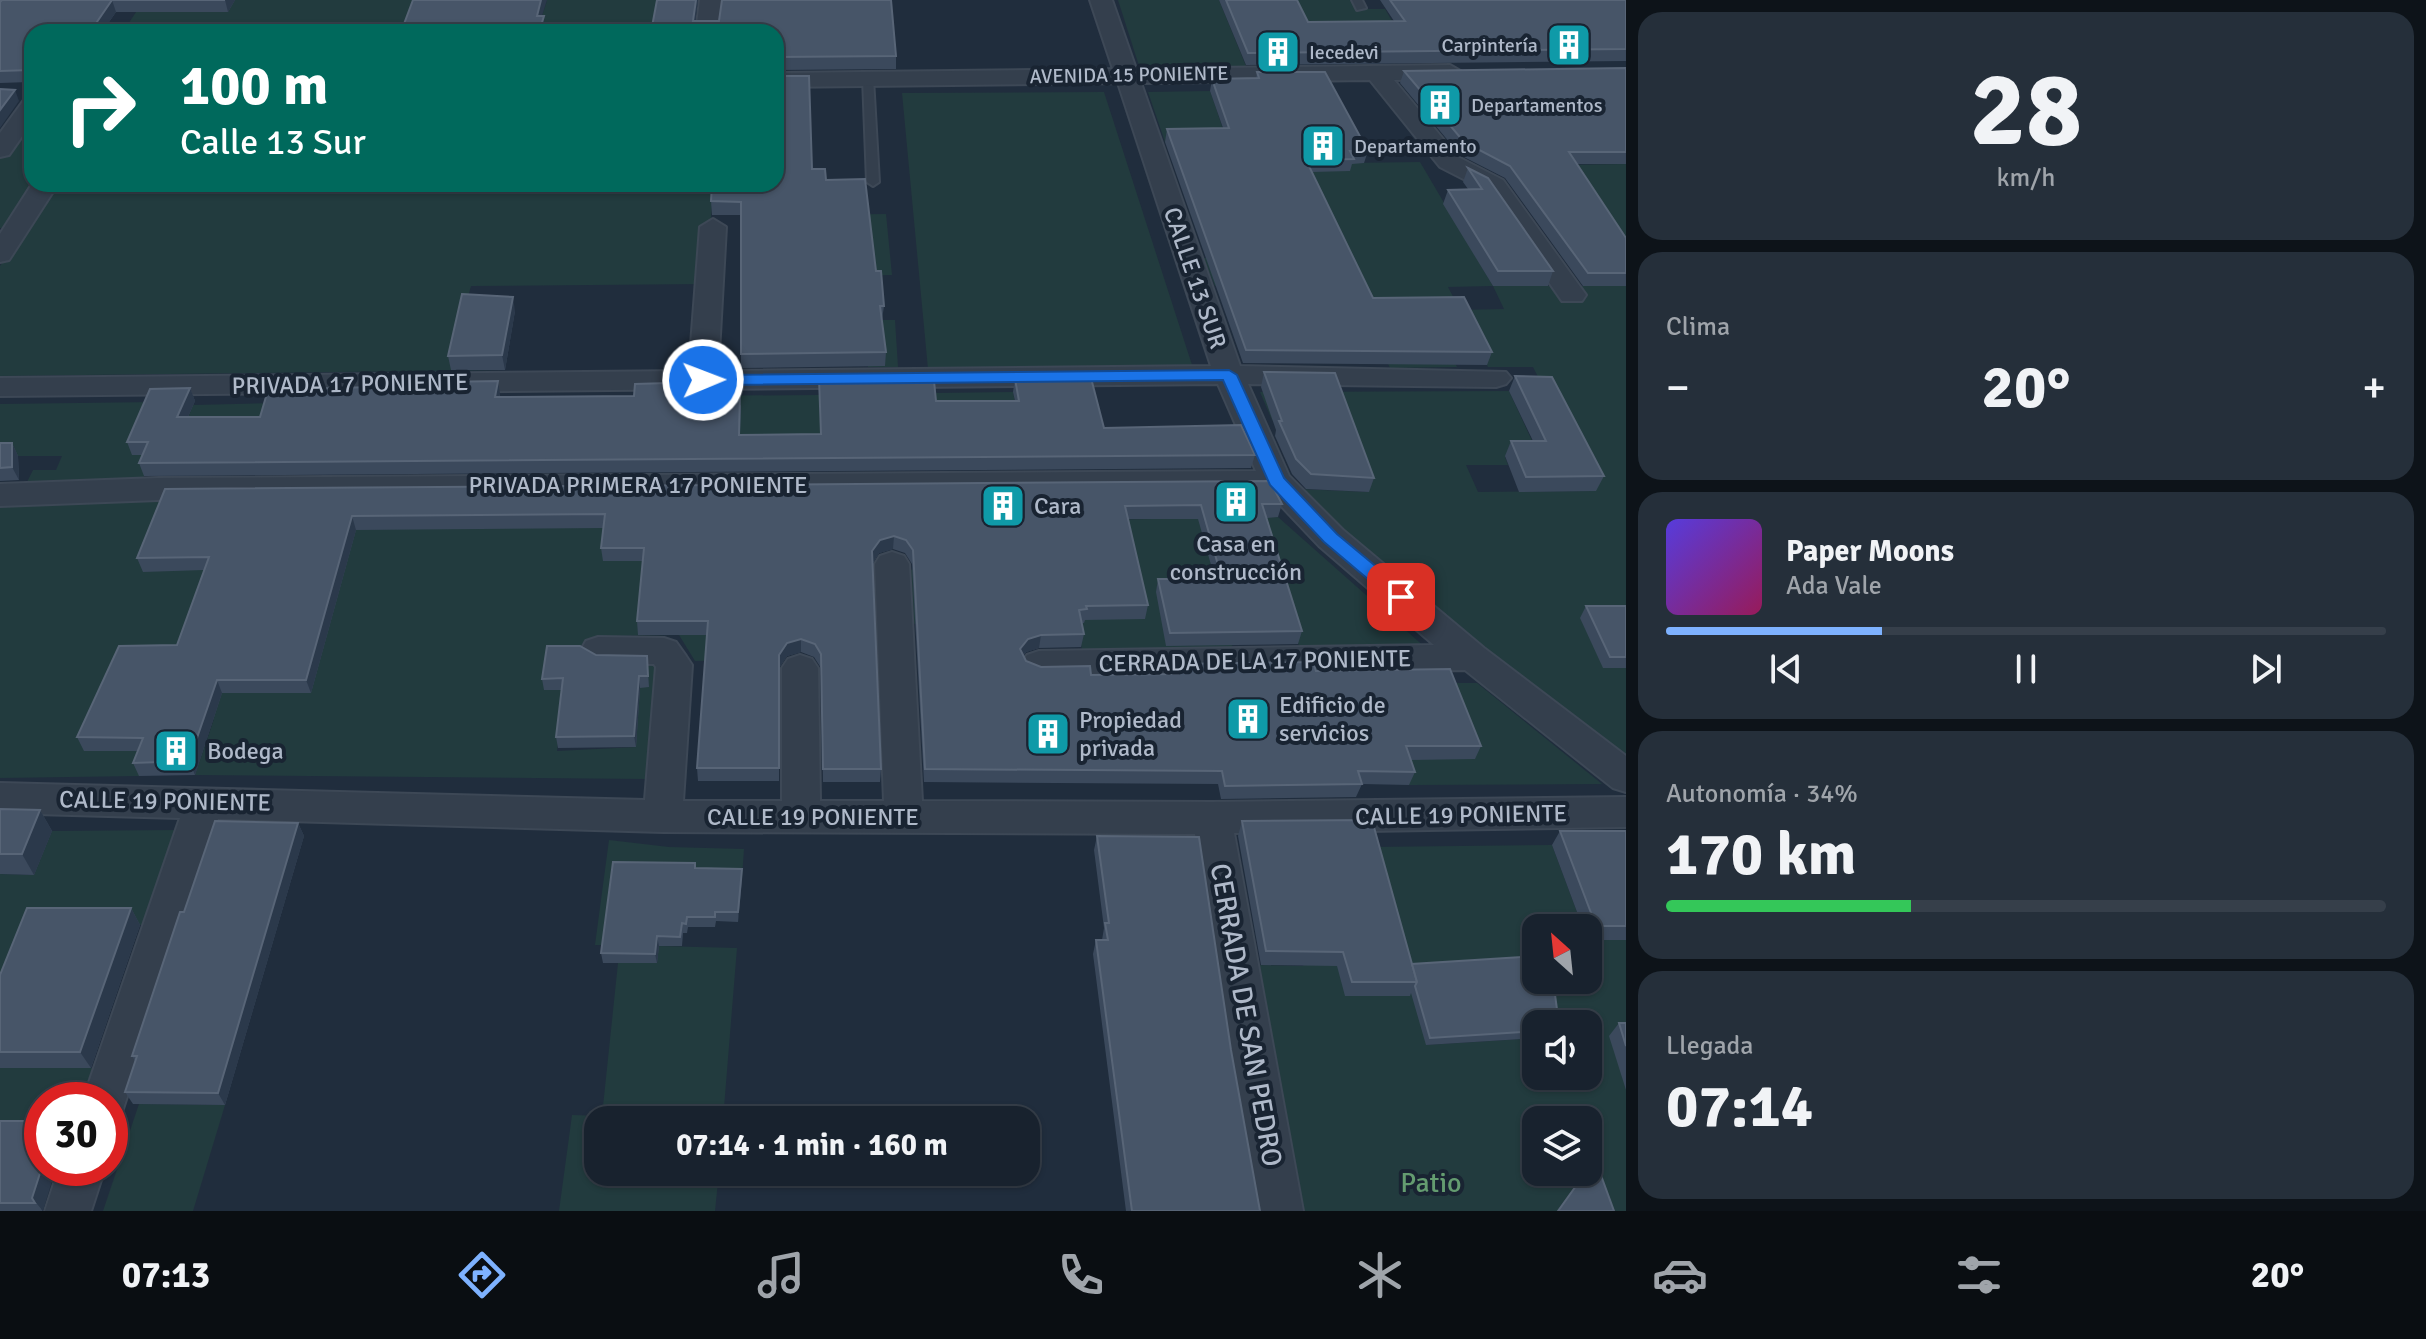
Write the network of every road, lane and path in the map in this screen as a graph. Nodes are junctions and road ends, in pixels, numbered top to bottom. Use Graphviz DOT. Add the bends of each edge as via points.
graph roads {
  1 [pos="711,0"];
  2 [pos="1101,0"];
  3 [pos="708,24"];
  4 [pos="1470,71"];
  5 [pos="1376,72"];
  6 [pos="1125,75"];
  7 [pos="868,78"];
  8 [pos="784,80"];
  9 [pos="24,116"];
  10 [pos="0,150"];
  11 [pos="873,182"];
  12 [pos="40,192"];
  13 [pos="713,227"];
  14 [pos="0,254"];
  15 [pos="1572,295"];
  16 [pos="1229,375"];
  17 [pos="1496,378"];
  18 [pos="703,380"];
  19 [pos="0,387"];
  20 [pos="1276,481"];
  21 [pos="0,495"];
  22 [pos="892,564"];
  23 [pos="598,650"];
  24 [pos="1472,657"];
  25 [pos="1039,664"];
  26 [pos="800,668"];
  27 [pos="1626,777"];
  28 [pos="0,798"];
  29 [pos="205,801"];
  30 [pos="1626,812"];
  31 [pos="663,816"];
  32 [pos="801,816"];
  33 [pos="904,817"];
  34 [pos="1212,818"];
  35 [pos="111,1082"];
  36 [pos="76,1186"];
  37 [pos="68,1211"];
  38 [pos="1280,1211"];
  1 -- 3 [label="street"];
  2 -- 6 [label="street, CALLE 13 SUR"];
  4 -- 5 [label="street, AVENIDA 15 PONIENTE"];
  5 -- 6 [label="street, AVENIDA 15 PONIENTE"];
  5 -- 15 [label="street" via="1449,162 1494,185"];
  6 -- 7 [label="street, AVENIDA 15 PONIENTE"];
  6 -- 16 [label="street, CALLE 13 SUR"];
  7 -- 8 [label="street, AVENIDA 15 PONIENTE"];
  7 -- 11 [label="lane"];
  9 -- 10 [label="street"];
  12 -- 14 [label="street"];
  13 -- 18 [label="street"];
  16 -- 17 [label="street, PRIVADA 17 PONIENTE"];
  16 -- 18 [label="street, PRIVADA 17 PONIENTE"];
  16 -- 20 [label="street, CALLE 13 SUR"];
  18 -- 19 [label="street, PRIVADA 17 PONIENTE"];
  20 -- 21 [label="street, PRIVADA PRIMERA 17 PONIENTE" via="158,489"];
  20 -- 24 [label="street, CALLE 13 SUR" via="1331,538"];
  22 -- 33 [label="street"];
  23 -- 31 [label="street" via="664,651 674,665"];
  24 -- 25 [label="street, CERRADA DE LA 17 PONIENTE"];
  24 -- 27 [label="street, CALLE 13 SUR"];
  26 -- 32 [label="street"];
  28 -- 29 [label="street, CALLE 19 PONIENTE"];
  29 -- 31 [label="street, CALLE 19 PONIENTE"];
  29 -- 35 [label="street"];
  30 -- 34 [label="street, CALLE 19 PONIENTE"];
  31 -- 32 [label="street, CALLE 19 PONIENTE"];
  32 -- 33 [label="street, CALLE 19 PONIENTE"];
  33 -- 34 [label="street, CALLE 19 PONIENTE"];
  34 -- 38 [label="street, CERRADA DE SAN PEDRO"];
  36 -- 37 [label="street"];
}
